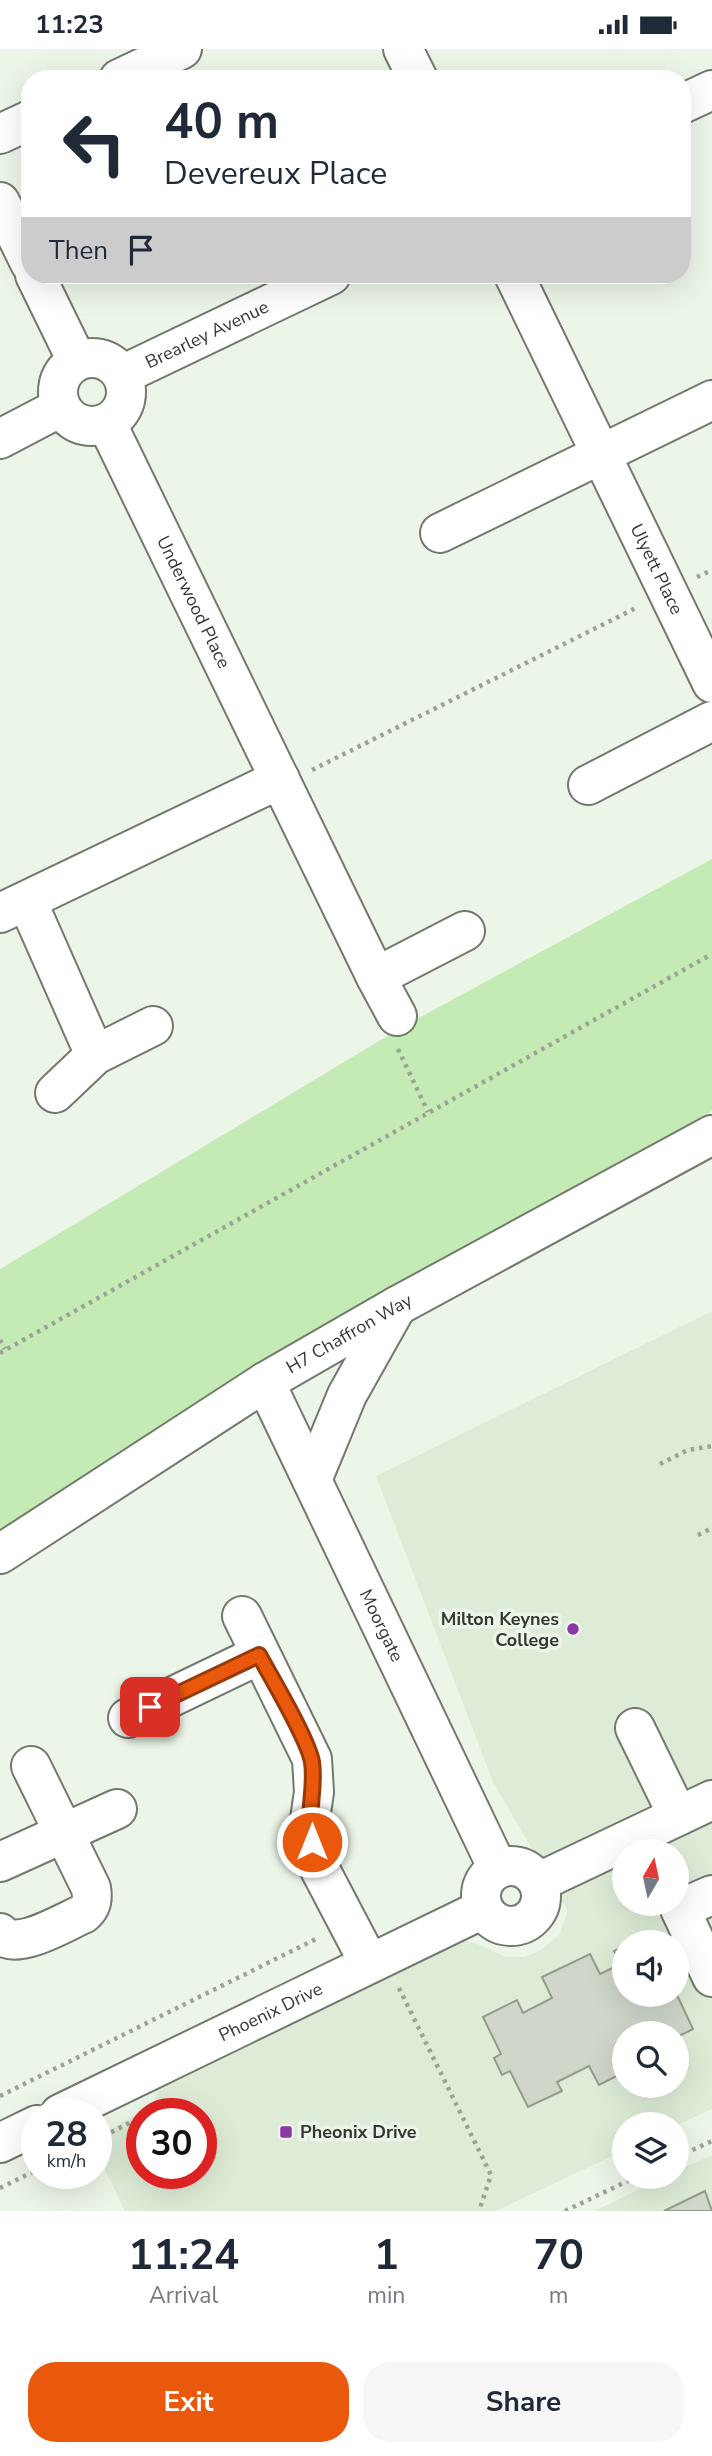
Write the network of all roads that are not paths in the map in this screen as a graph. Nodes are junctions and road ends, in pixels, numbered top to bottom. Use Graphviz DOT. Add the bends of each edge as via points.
graph roads {
  1 [pos="183,49"];
  2 [pos="402,49"];
  3 [pos="138,70"];
  4 [pos="413,70"];
  5 [pos="712,90"];
  6 [pos="691,100"];
  7 [pos="21,124"];
  8 [pos="0,134"];
  9 [pos="0,202"];
  10 [pos="21,245"];
  11 [pos="39,284"];
  12 [pos="312,284"];
  13 [pos="518,284"];
  14 [pos="77,361"];
  15 [pos="122,375"];
  16 [pos="712,400"];
  17 [pos="61,407"];
  18 [pos="107,424"];
  19 [pos="0,439"];
  20 [pos="602,455"];
  21 [pos="440,533"];
  22 [pos="712,683"];
  23 [pos="712,721"];
  24 [pos="280,779"];
  25 [pos="589,785"];
  26 [pos="13,907"];
  27 [pos="465,931"];
  28 [pos="376,977"];
  29 [pos="397,1016"];
  30 [pos="153,1026"];
  31 [pos="95,1055"];
  32 [pos="55,1093"];
  33 [pos="712,1135"];
  34 [pos="397,1306"];
  35 [pos="265,1383"];
  36 [pos="312,1480"];
  37 [pos="0,1554"];
  38 [pos="242,1616"];
  39 [pos="259,1655"];
  40 [pos="128,1717"];
  41 [pos="635,1728"];
  42 [pos="31,1766"];
  43 [pos="712,1800"];
  44 [pos="117,1809"];
  45 [pos="678,1816"];
  46 [pos="62,1832"];
  47 [pos="0,1862"];
  48 [pos="498,1868"];
  49 [pos="539,1882"];
  50 [pos="712,1895"];
  51 [pos="483,1909"];
  52 [pos="0,1933"];
  53 [pos="376,1960"];
  54 [pos="712,1977"];
  55 [pos="93,2098"];
  56 [pos="21,2133"];
  57 [pos="0,2143"];
  1 -- 3 [label="street"];
  2 -- 4 [label="street"];
  5 -- 6 [label="street"];
  7 -- 8 [label="street"];
  9 -- 10 [label="street"];
  11 -- 14 [label="street"];
  12 -- 15 [label="street, Brearley Avenue"];
  13 -- 20 [label="street, Ulyett Place"];
  14 -- 15 [label="street" via="102,359"];
  14 -- 17 [label="street" via="61,378"];
  15 -- 18 [label="street" via="126,403"];
  16 -- 20 [label="street"];
  17 -- 18 [label="street" via="81,425"];
  17 -- 19 [label="street"];
  18 -- 24 [label="street, Underwood Place"];
  20 -- 21 [label="street"];
  20 -- 22 [label="street, Ulyett Place"];
  23 -- 25 [label="street"];
  24 -- 26 [label="street"];
  24 -- 28 [label="street, Underwood Place"];
  26 -- 31 [label="street"];
  27 -- 28 [label="street"];
  28 -- 29 [label="street, Underwood Place"];
  30 -- 31 [label="street"];
  31 -- 32 [label="street"];
  33 -- 34 [label="street, H7 Chaffron Way"];
  34 -- 35 [label="street, H7 Chaffron Way"];
  34 -- 36 [label="street" via="347,1395"];
  35 -- 36 [label="street, Moorgate"];
  35 -- 37 [label="street, H7 Chaffron Way"];
  36 -- 48 [label="street, Moorgate"];
  38 -- 39 [label="street"];
  39 -- 40 [label="street"];
  39 -- 53 [label="street" via="312,1759 309,1826 314,1858 347,1923"];
  41 -- 45 [label="street"];
  42 -- 46 [label="street"];
  43 -- 45 [label="street"];
  44 -- 46 [label="street"];
  45 -- 49 [label="street"];
  46 -- 47 [label="street"];
  46 -- 52 [label="street" via="91,1888 89,1910 25,1939 14,1941"];
  48 -- 49 [label="street" via="514,1866"];
  48 -- 51 [label="street" via="483,1885"];
  49 -- 51 [label="street" via="542,1899 537,1914 524,1924 508,1927 493,1921"];
  50 -- 54 [label="street" via="680,1909"];
  51 -- 53 [label="street, Phoenix Drive"];
  53 -- 55 [label="street, Phoenix Drive"];
  56 -- 57 [label="street"];
}
